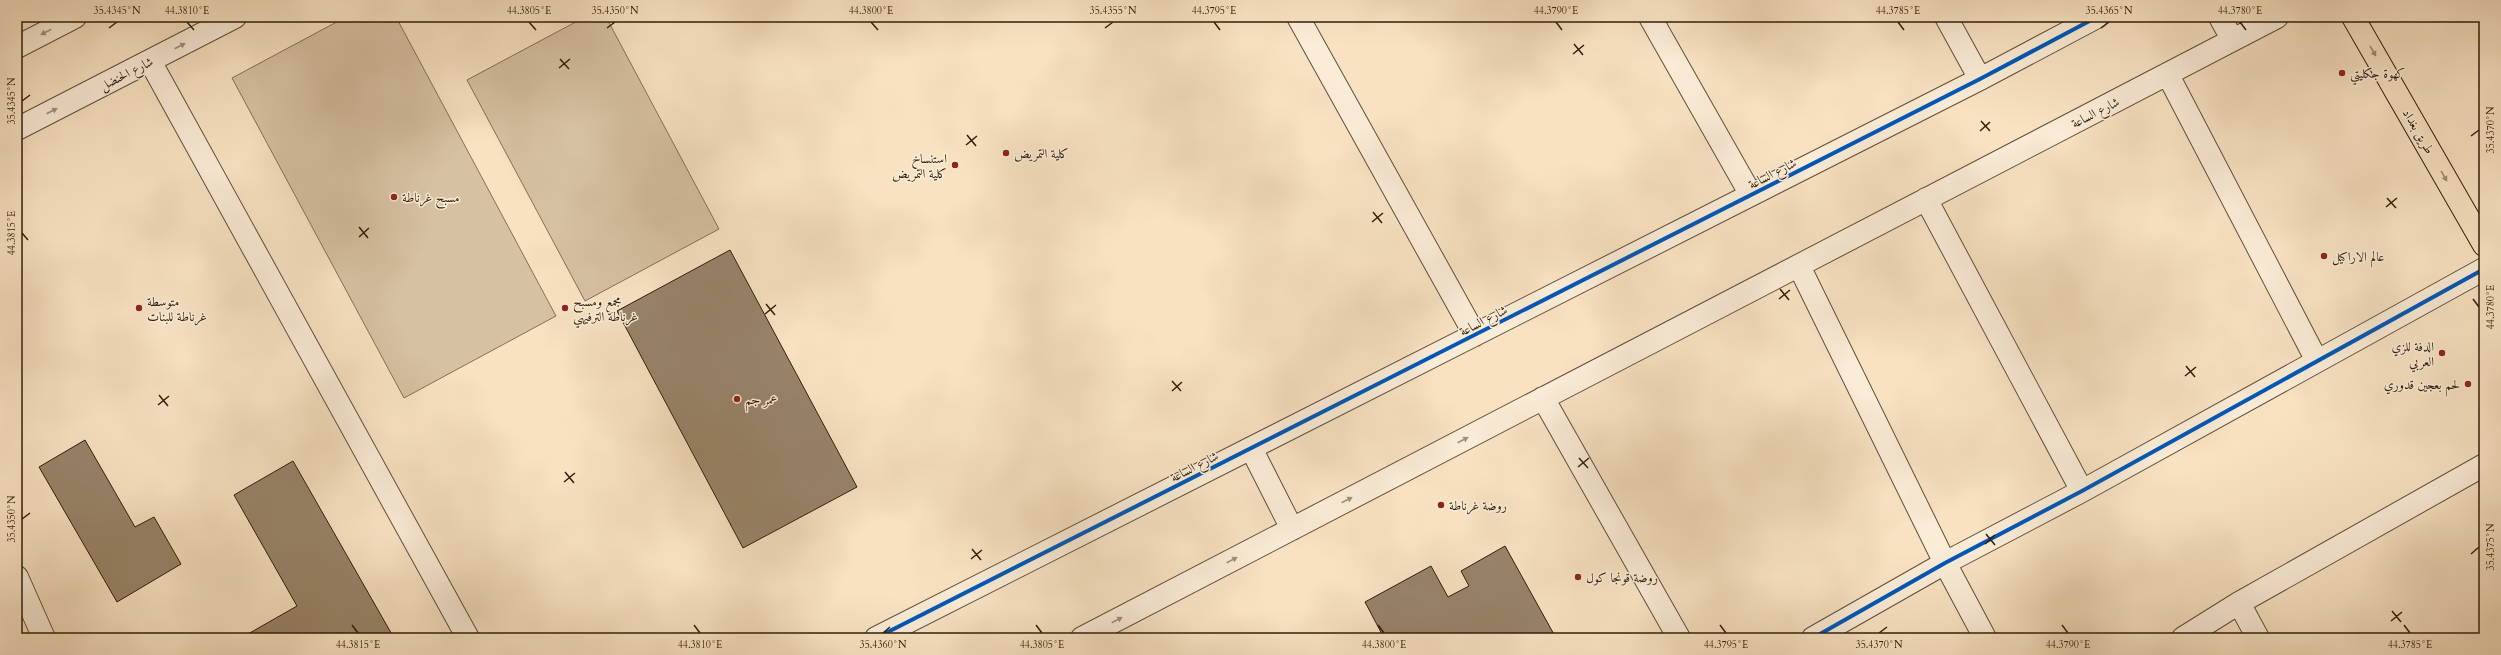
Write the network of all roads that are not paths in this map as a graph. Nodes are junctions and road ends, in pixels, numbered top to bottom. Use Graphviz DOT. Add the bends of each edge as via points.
graph roads {
  1 [pos="75,17"];
  2 [pos="235,17"];
  3 [pos="1298,17"];
  4 [pos="1650,17"];
  5 [pos="1946,17"];
  6 [pos="2097,17"];
  7 [pos="2220,17"];
  8 [pos="2277,17"];
  9 [pos="2353,17"];
  10 [pos="2232,39"];
  11 [pos="17,47"];
  12 [pos="150,61"];
  13 [pos="2168,75"];
  14 [pos="1980,79"];
  15 [pos="17,129"];
  16 [pos="1751,195"];
  17 [pos="1926,199"];
  18 [pos="2484,244"];
  19 [pos="1799,266"];
  20 [pos="2484,269"];
  21 [pos="1475,335"];
  22 [pos="2317,361"];
  23 [pos="1543,398"];
  24 [pos="1251,448"];
  25 [pos="2484,465"];
  26 [pos="2082,491"];
  27 [pos="1292,529"];
  28 [pos="1945,563"];
  29 [pos="17,577"];
  30 [pos="2240,603"];
  31 [pos="44,638"];
  32 [pos="468,638"];
  33 [pos="876,638"];
  34 [pos="1082,638"];
  35 [pos="1679,638"];
  36 [pos="1813,638"];
  37 [pos="1985,638"];
  38 [pos="2182,638"];
  39 [pos="2258,638"];
  1 -- 11 [label="street, one-way"];
  12 -- 2 [label="street, شارع الحنضل, one-way"];
  3 -- 21 [label="street"];
  4 -- 16 [label="street"];
  5 -- 14 [label="street"];
  6 -- 14 [label="street, شارع الساعة"];
  7 -- 10 [label="street"];
  8 -- 10 [label="street, شارع الساعة"];
  9 -- 18 [label="main road, طريق بغداد, one-way"];
  10 -- 13 [label="street, شارع الساعة"];
  15 -- 12 [label="street, شارع الحنضل, one-way"];
  12 -- 32 [label="street"];
  13 -- 17 [label="street, شارع الساعة"];
  13 -- 22 [label="street"];
  14 -- 16 [label="street, شارع الساعة"];
  16 -- 21 [label="street, شارع الساعة"];
  17 -- 19 [label="street, شارع الساعة"];
  17 -- 26 [label="street"];
  19 -- 23 [label="street, شارع الساعة"];
  19 -- 28 [label="street"];
  20 -- 22 [label="street"];
  21 -- 24 [label="street, شارع الساعة"];
  22 -- 26 [label="street"];
  27 -- 23 [label="street, شارع الساعة, one-way"];
  23 -- 35 [label="street"];
  24 -- 27 [label="street"];
  24 -- 33 [label="street, شارع الساعة"];
  25 -- 30 [label="street"];
  26 -- 28 [label="street"];
  34 -- 27 [label="street, شارع الساعة, one-way"];
  28 -- 36 [label="street"];
  28 -- 37 [label="street"];
  29 -- 31 [label="street"];
  30 -- 38 [label="street"];
  30 -- 39 [label="street"];
}
